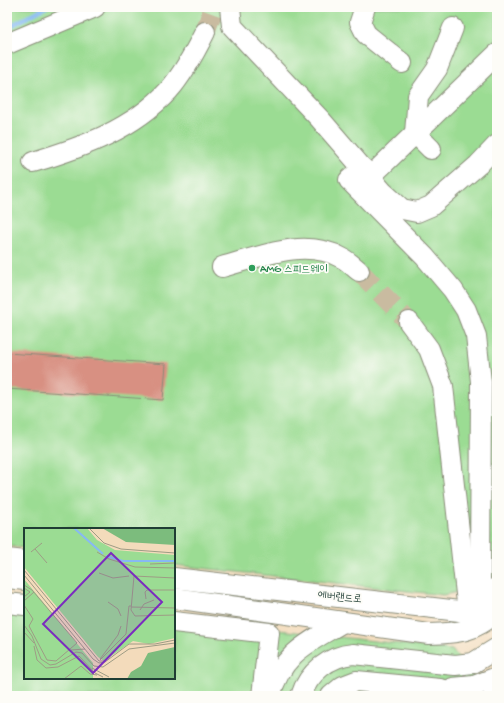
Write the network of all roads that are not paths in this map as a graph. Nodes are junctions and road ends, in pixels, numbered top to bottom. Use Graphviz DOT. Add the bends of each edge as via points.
graph roads {
  1 [pos="95,7"];
  2 [pos="230,7"];
  3 [pos="365,7"];
  4 [pos="452,28"];
  5 [pos="205,32"];
  6 [pos="7,44"];
  7 [pos="497,54"];
  8 [pos="402,63"];
  9 [pos="415,133"];
  10 [pos="497,145"];
  11 [pos="431,149"];
  12 [pos="33,162"];
  13 [pos="366,172"];
  14 [pos="222,267"];
  15 [pos="359,271"];
  16 [pos="409,322"];
  17 [pos="7,559"];
  18 [pos="24,561"];
  19 [pos="7,578"];
  20 [pos="175,578"];
  21 [pos="24,580"];
  22 [pos="497,587"];
  23 [pos="175,598"];
  24 [pos="7,603"];
  25 [pos="24,605"];
  26 [pos="468,612"];
  27 [pos="497,612"];
  28 [pos="175,622"];
  29 [pos="343,622"];
  30 [pos="497,648"];
  31 [pos="497,677"];
  32 [pos="440,690"];
  33 [pos="262,696"];
  34 [pos="270,696"];
  35 [pos="300,696"];
  36 [pos="331,696"];
  37 [pos="473,696"];
  38 [pos="493,696"];
  39 [pos="497,696"];
  1 -- 6 [label="street"];
  2 -- 13 [label="street" via="232,26"];
  3 -- 8 [label="street" via="360,22 366,34"];
  4 -- 9 [label="street" via="437,69 418,96"];
  5 -- 12 [label="street" via="190,61 169,90 135,119 108,136 68,152"];
  7 -- 9 [label="street"];
  9 -- 11 [label="street"];
  9 -- 13 [label="street"];
  10 -- 13 [label="street" via="431,206 417,212 402,209 395,204"];
  13 -- 26 [label="street" via="349,180 425,257 453,290 466,310 476,336 481,382 480,588"];
  14 -- 15 [label="street" via="287,249 313,249 342,258"];
  16 -- 26 [label="street" via="429,350 443,386"];
  17 -- 18 [label="street"];
  19 -- 21 [label="street"];
  20 -- 26 [label="street, 에버랜드로"];
  22 -- 26 [label="street" via="483,604"];
  23 -- 29 [label="street"];
  24 -- 25 [label="street"];
  27 -- 29 [label="street" via="483,624 456,633 429,634"];
  28 -- 33 [label="street" via="269,633"];
  29 -- 34 [label="street" via="290,657 274,683"];
  30 -- 35 [label="street" via="473,663 455,665 354,654 340,656 309,678"];
  31 -- 32 [label="street" via="474,686"];
  32 -- 36 [label="street" via="356,681 342,686"];
  32 -- 37 [label="street"];
  38 -- 39 [label="street"];
}
